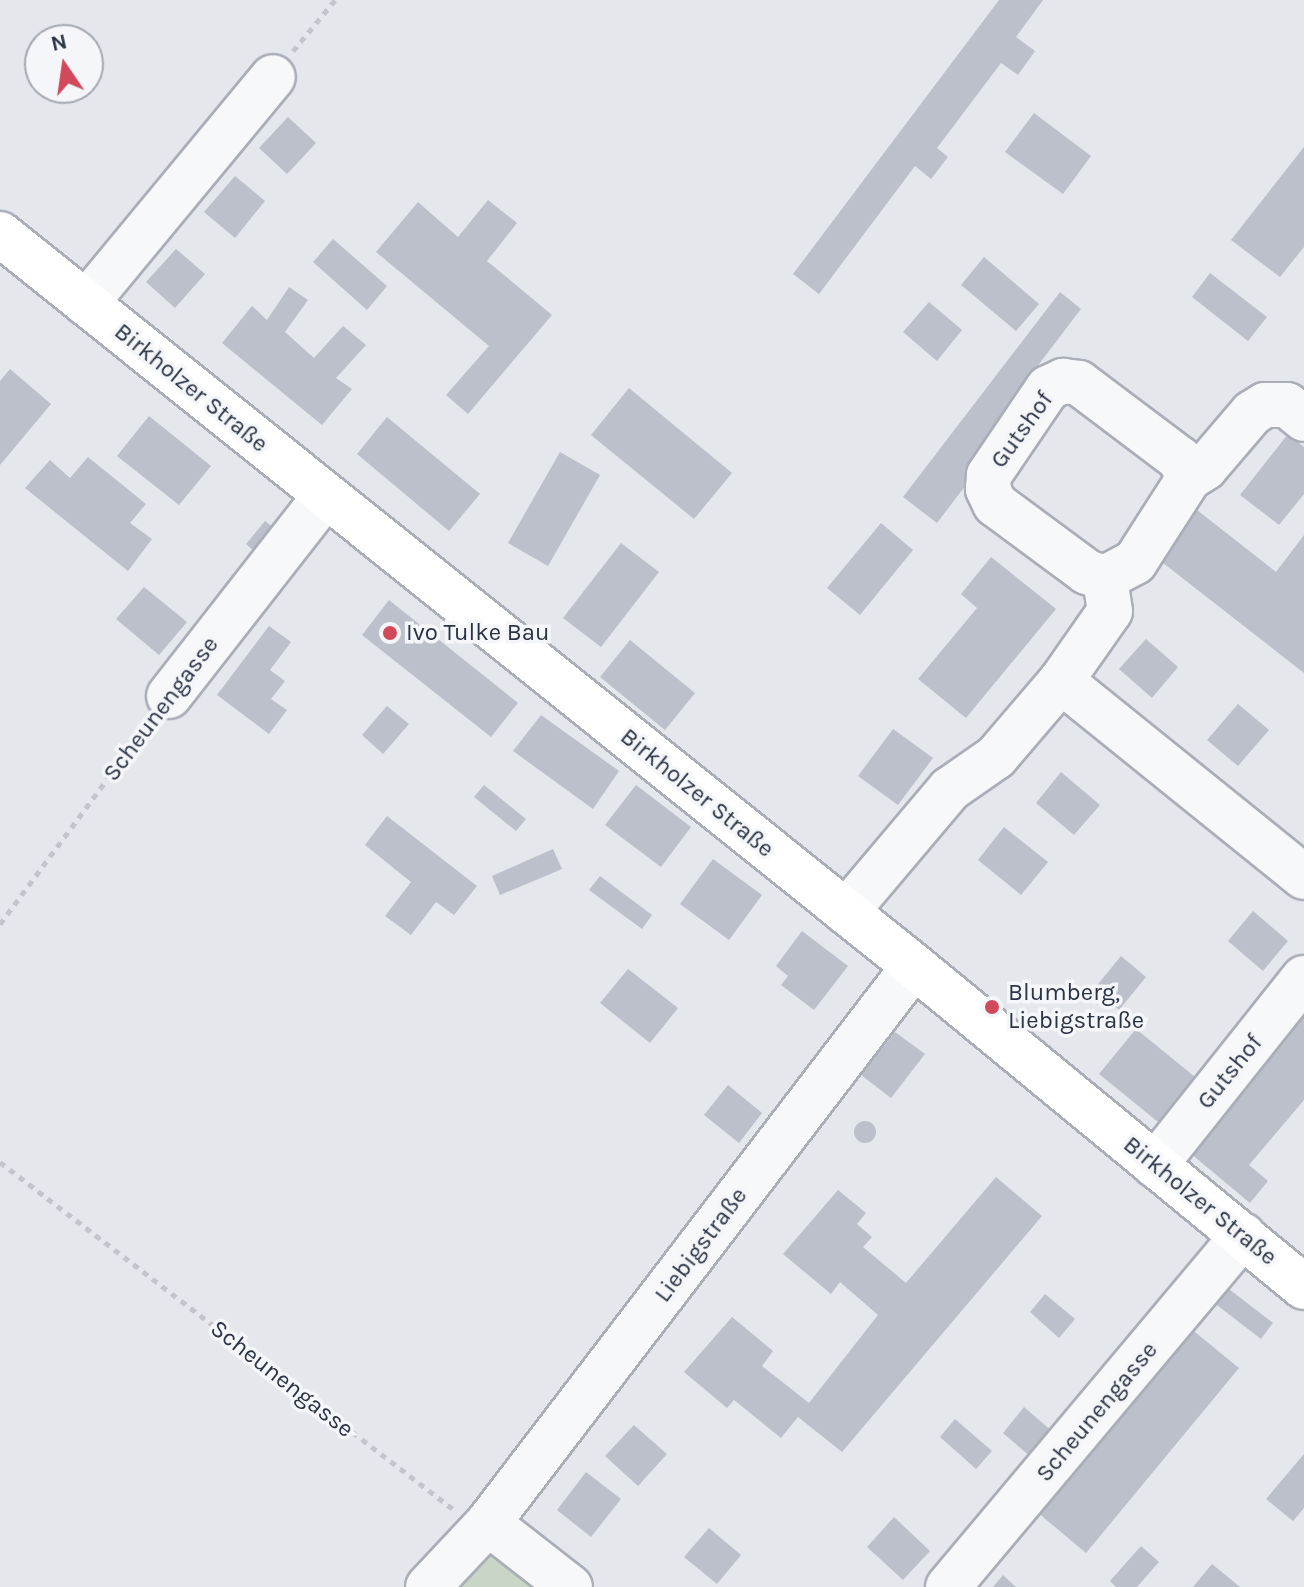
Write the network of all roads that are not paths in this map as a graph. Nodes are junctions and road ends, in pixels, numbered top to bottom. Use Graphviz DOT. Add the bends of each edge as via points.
graph roads {
  1 [pos="273,77"];
  2 [pos="0,234"];
  3 [pos="86,303"];
  4 [pos="1304,419"];
  5 [pos="1189,478"];
  6 [pos="325,496"];
  7 [pos="1105,578"];
  8 [pos="1061,681"];
  9 [pos="169,696"];
  10 [pos="1304,877"];
  11 [pos="846,912"];
  12 [pos="914,966"];
  13 [pos="1304,978"];
  14 [pos="1155,1165"];
  15 [pos="1243,1236"];
  16 [pos="1304,1287"];
  17 [pos="488,1523"];
  18 [pos="428,1587"];
  19 [pos="570,1587"];
  20 [pos="948,1587"];
  1 -- 3 [label="street"];
  2 -- 3 [label="main road, Birkholzer Straße"];
  3 -- 6 [label="main road, Birkholzer Straße"];
  4 -- 5 [label="street" via="1287,405 1265,405"];
  5 -- 7 [label="street" via="1135,562"];
  5 -- 7 [label="street, Gutshof" via="1180,459 1079,383 1063,381 1048,388 989,475 988,489 995,504 1087,572"];
  6 -- 9 [label="street, Scheunengasse"];
  6 -- 11 [label="main road, Birkholzer Straße"];
  7 -- 8 [label="street" via="1110,611"];
  8 -- 10 [label="street"];
  8 -- 11 [label="street" via="996,757 950,789"];
  11 -- 12 [label="main road, Birkholzer Straße"];
  12 -- 14 [label="main road, Birkholzer Straße"];
  12 -- 17 [label="street, Liebigstraße"];
  13 -- 14 [label="street, Gutshof"];
  14 -- 15 [label="main road, Birkholzer Straße"];
  15 -- 16 [label="main road, Birkholzer Straße"];
  15 -- 20 [label="street, Scheunengasse"];
  17 -- 18 [label="street, Liebigstraße"];
  17 -- 19 [label="street"];
}
